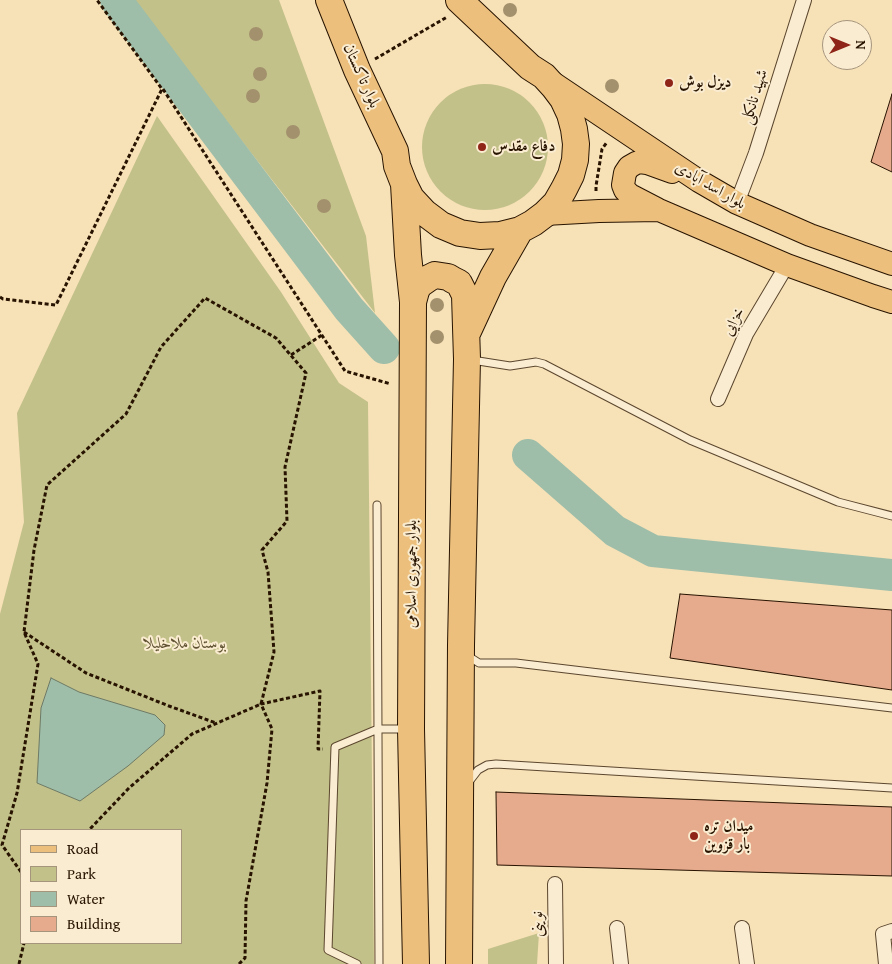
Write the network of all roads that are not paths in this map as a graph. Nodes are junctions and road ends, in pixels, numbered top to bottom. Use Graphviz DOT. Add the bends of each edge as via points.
graph roads {
  1 [pos="329,0"];
  2 [pos="804,0"];
  3 [pos="462,3"];
  4 [pos="537,72"];
  5 [pos="699,181"];
  6 [pos="404,184"];
  7 [pos="737,203"];
  8 [pos="659,210"];
  9 [pos="545,214"];
  10 [pos="520,230"];
  11 [pos="892,264"];
  12 [pos="787,265"];
  13 [pos="413,302"];
  14 [pos="892,302"];
  15 [pos="467,347"];
  16 [pos="718,399"];
  17 [pos="377,506"];
  18 [pos="892,516"];
  19 [pos="461,645"];
  20 [pos="892,708"];
  21 [pos="378,729"];
  22 [pos="411,729"];
  23 [pos="892,788"];
  24 [pos="460,796"];
  25 [pos="555,884"];
  26 [pos="617,928"];
  27 [pos="742,928"];
  28 [pos="888,932"];
  29 [pos="357,964"];
  30 [pos="379,964"];
  31 [pos="416,964"];
  32 [pos="459,964"];
  33 [pos="556,964"];
  34 [pos="622,964"];
  35 [pos="747,964"];
  36 [pos="886,964"];
  1 -- 6 [label="highway, بلوار تاکستان" via="395,151"];
  2 -- 7 [label="street, شهید نانکلی"];
  3 -- 4 [label="highway"];
  4 -- 5 [label="main road, بلوار اسد آبادی"];
  4 -- 9 [label="highway" via="563,99 570,114 576,144 573,168 564,190"];
  5 -- 7 [label="main road, بلوار اسد آبادی"];
  5 -- 8 [label="main road" via="647,163 629,167 625,173 624,190"];
  6 -- 10 [label="highway" via="411,198 425,213 460,233 480,236"];
  6 -- 13 [label="highway, بلوار جمهوری اسلامی"];
  7 -- 11 [label="main road, بلوار اسد آبادی" via="810,235"];
  8 -- 9 [label="main road"];
  8 -- 12 [label="main road"];
  9 -- 10 [label="highway"];
  10 -- 15 [label="highway" via="493,277"];
  12 -- 14 [label="main road"];
  12 -- 16 [label="street, خزایی" via="746,334"];
  13 -- 15 [label="highway" via="416,291 428,278 448,277 458,283 465,295"];
  13 -- 22 [label="highway, بلوار جمهوری اسلامی"];
  15 -- 18 [label="lane" via="510,366 544,364 690,440 838,502"];
  15 -- 19 [label="highway"];
  17 -- 21 [label="lane"];
  19 -- 20 [label="lane" via="468,656 479,662 516,663"];
  19 -- 24 [label="highway"];
  21 -- 22 [label="lane"];
  21 -- 29 [label="lane" via="334,747 328,950"];
  21 -- 30 [label="lane"];
  22 -- 31 [label="highway, بلوار جمهوری اسلامی"];
  23 -- 24 [label="lane" via="496,764 478,770"];
  24 -- 32 [label="highway"];
  25 -- 33 [label="street, نوینی"];
  26 -- 34 [label="street"];
  27 -- 35 [label="street"];
  28 -- 36 [label="street"];
}
